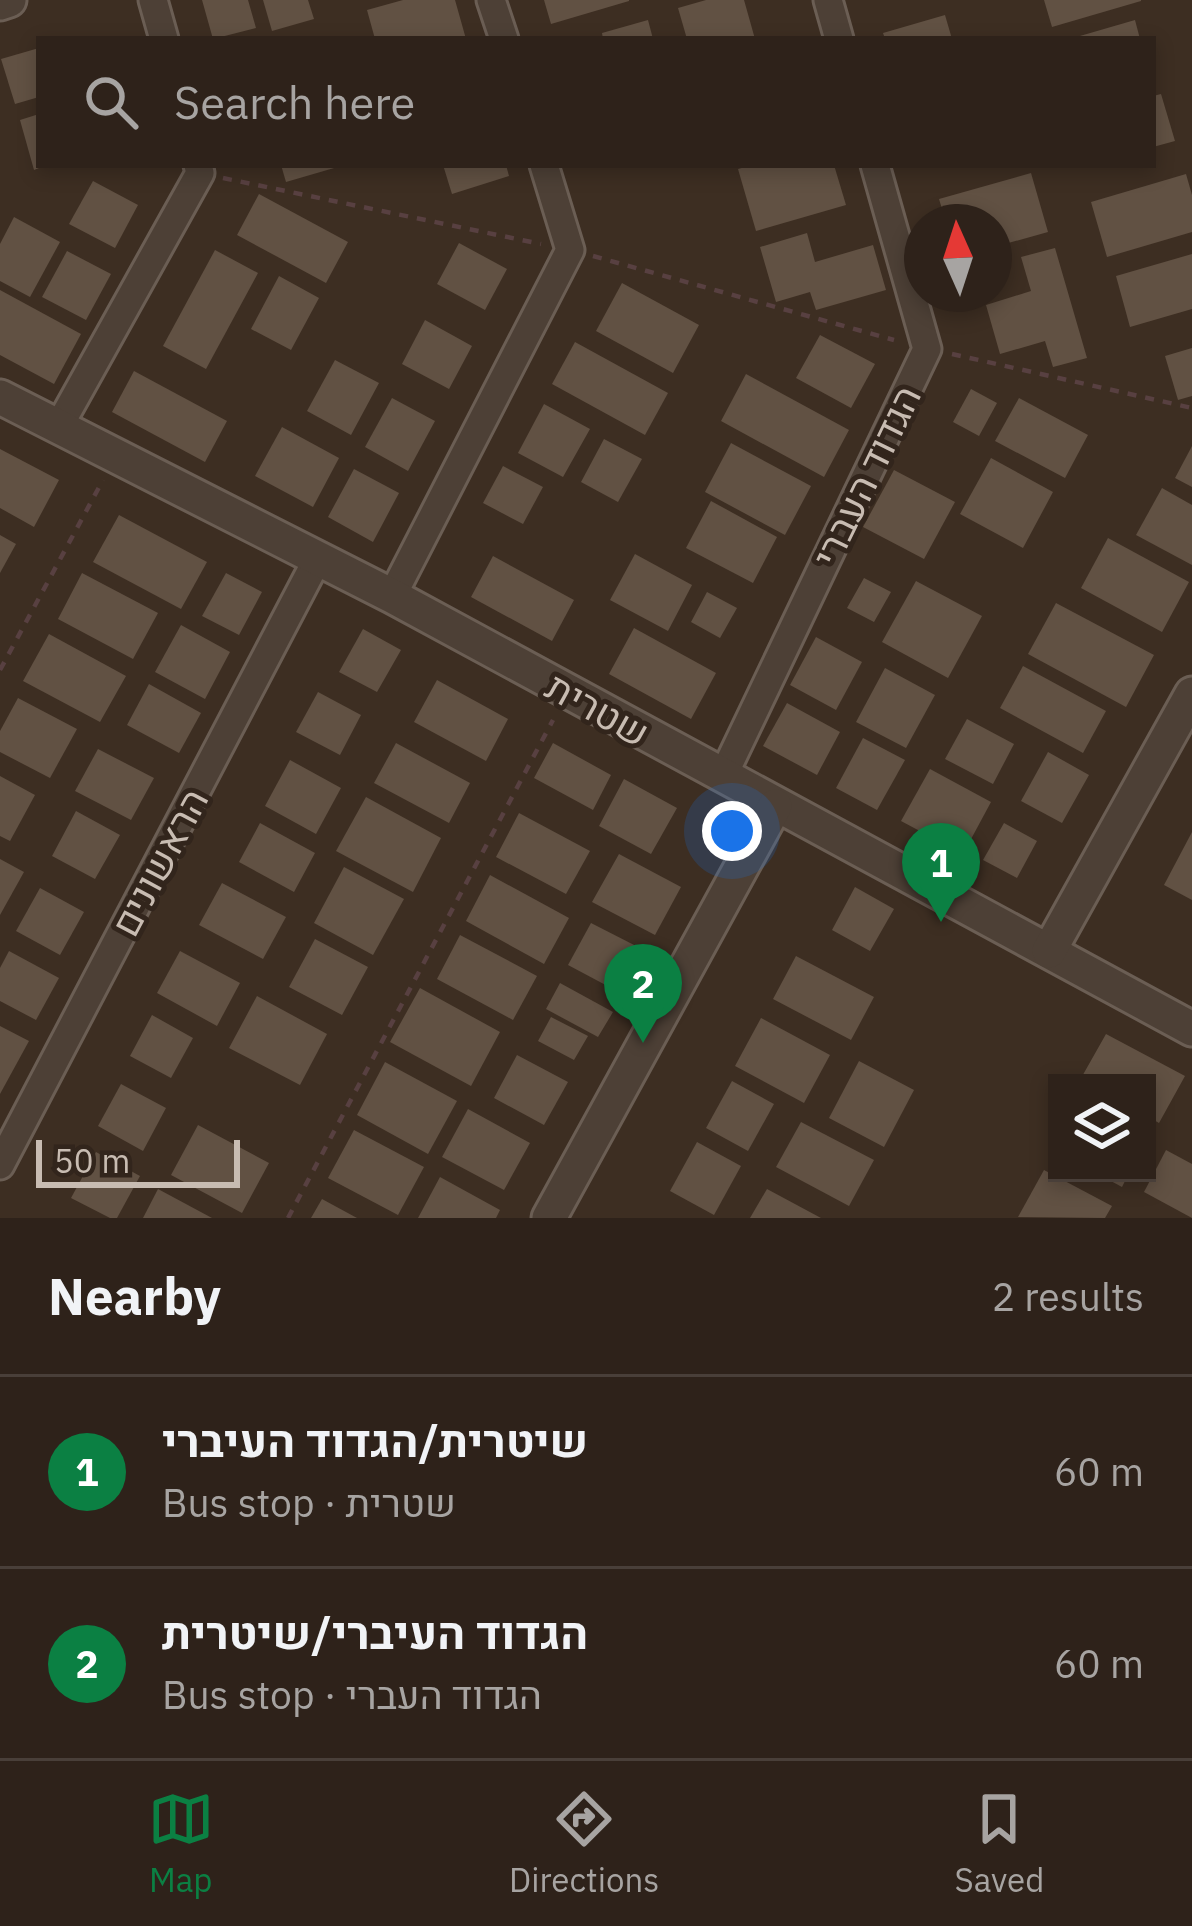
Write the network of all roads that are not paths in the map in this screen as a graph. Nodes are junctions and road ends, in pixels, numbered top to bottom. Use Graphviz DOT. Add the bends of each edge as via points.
graph roads {
  1 [pos="9,0"];
  2 [pos="153,0"];
  3 [pos="491,0"];
  4 [pos="828,0"];
  5 [pos="0,2"];
  6 [pos="163,36"];
  7 [pos="503,36"];
  8 [pos="838,36"];
  9 [pos="545,168"];
  10 [pos="876,168"];
  11 [pos="199,169"];
  12 [pos="0,397"];
  13 [pos="59,427"];
  14 [pos="318,558"];
  15 [pos="392,596"];
  16 [pos="1192,694"];
  17 [pos="723,776"];
  18 [pos="775,806"];
  19 [pos="1049,951"];
  20 [pos="1192,1029"];
  21 [pos="0,1165"];
  22 [pos="549,1218"];
  1 -- 5 [label="street"];
  2 -- 6 [label="street"];
  3 -- 7 [label="street"];
  4 -- 8 [label="street"];
  9 -- 15 [label="street" via="571,250"];
  10 -- 17 [label="street, הגדוד העברי" via="927,349"];
  11 -- 13 [label="street"];
  12 -- 13 [label="street, שטרית"];
  13 -- 14 [label="street, שטרית"];
  14 -- 15 [label="street, שטרית"];
  14 -- 21 [label="street, הראשונים"];
  15 -- 17 [label="street, שטרית"];
  16 -- 19 [label="street"];
  17 -- 18 [label="street, שטרית"];
  18 -- 19 [label="street, שטרית"];
  18 -- 22 [label="street"];
  19 -- 20 [label="street, שטרית"];
}
